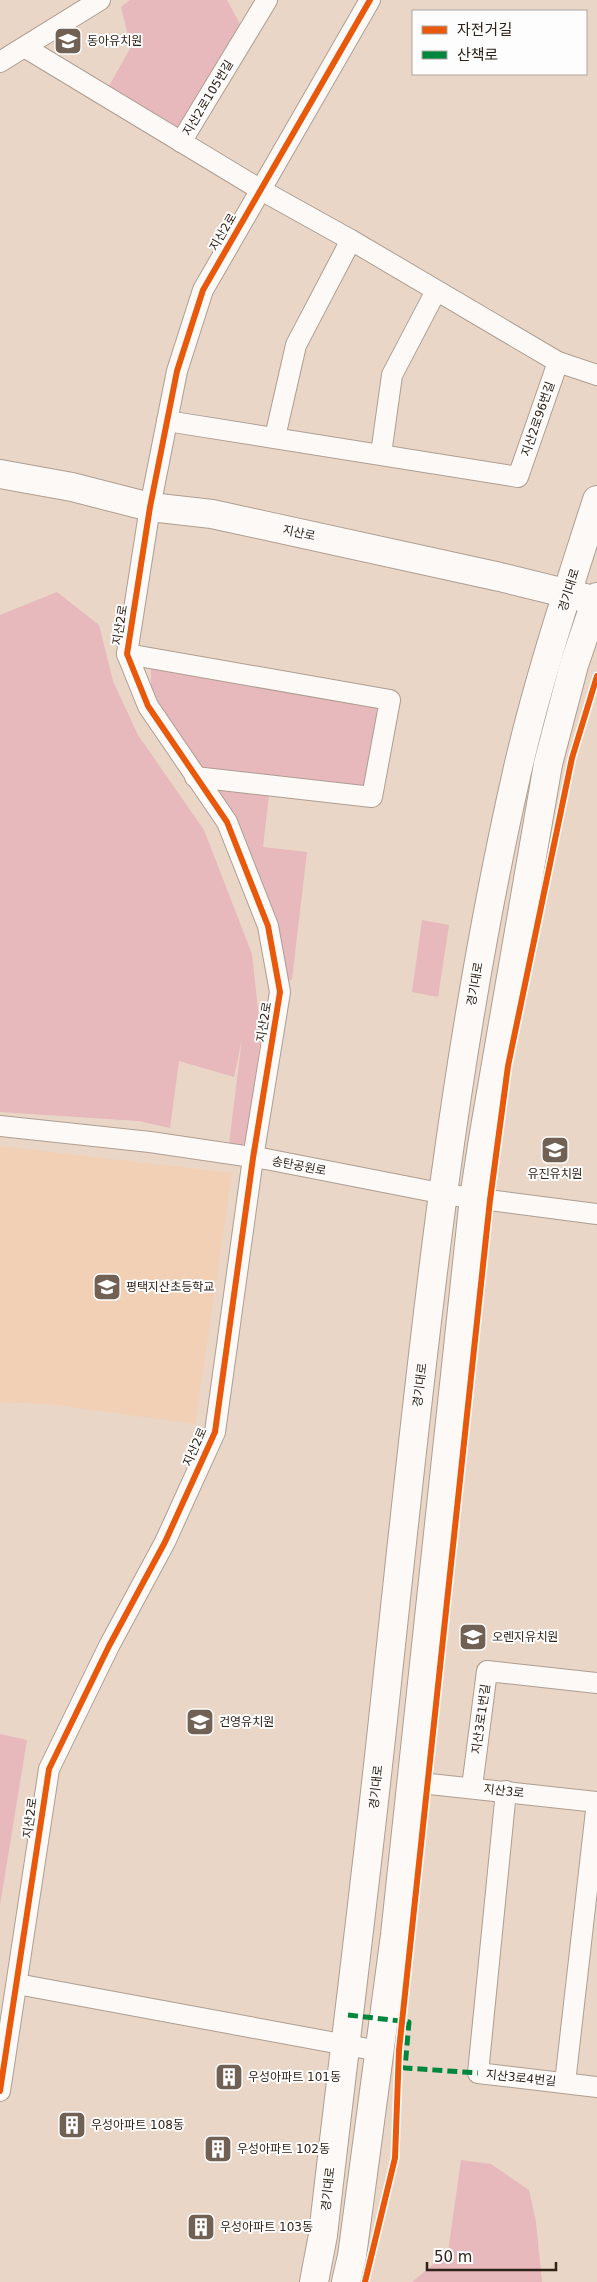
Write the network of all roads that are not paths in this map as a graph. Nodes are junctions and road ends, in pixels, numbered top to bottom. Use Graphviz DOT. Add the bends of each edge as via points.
graph roads {
  1 [pos="100,0"];
  2 [pos="266,0"];
  3 [pos="370,0"];
  4 [pos="26,48"];
  5 [pos="0,62"];
  6 [pos="181,142"];
  7 [pos="261,190"];
  8 [pos="351,240"];
  9 [pos="436,291"];
  10 [pos="558,362"];
  11 [pos="597,375"];
  12 [pos="167,421"];
  13 [pos="275,437"];
  14 [pos="381,454"];
  15 [pos="0,474"];
  16 [pos="597,500"];
  17 [pos="150,507"];
  18 [pos="567,593"];
  19 [pos="597,600"];
  20 [pos="127,654"];
  21 [pos="195,776"];
  22 [pos="0,1126"];
  23 [pos="253,1158"];
  24 [pos="442,1193"];
  25 [pos="474,1198"];
  26 [pos="597,1214"];
  27 [pos="597,1683"];
  28 [pos="412,1782"];
  29 [pos="472,1787"];
  30 [pos="506,1791"];
  31 [pos="597,1802"];
  32 [pos="17,1984"];
  33 [pos="344,2045"];
  34 [pos="379,2051"];
  35 [pos="565,2083"];
  36 [pos="597,2087"];
  37 [pos="0,2091"];
  38 [pos="314,2282"];
  39 [pos="346,2282"];
  1 -- 4 [label="street"];
  2 -- 6 [label="street, 지산2로105번길"];
  3 -- 7 [label="street, 지산2로"];
  4 -- 5 [label="street"];
  4 -- 6 [label="street"];
  6 -- 7 [label="street, 지산2로105번길"];
  7 -- 8 [label="street"];
  7 -- 12 [label="street, 지산2로" via="203,290 177,371"];
  8 -- 9 [label="street"];
  8 -- 13 [label="street" via="296,345"];
  9 -- 10 [label="street"];
  9 -- 14 [label="street" via="392,375"];
  10 -- 11 [label="street"];
  10 -- 14 [label="street, 지산2로96번길" via="518,477"];
  12 -- 13 [label="street, 지산2로96번길"];
  12 -- 17 [label="street, 지산2로"];
  13 -- 14 [label="street, 지산2로96번길"];
  15 -- 17 [label="main road, 지산로" via="72,487"];
  16 -- 18 [label="main road, 경기대로"];
  17 -- 18 [label="main road, 지산로" via="212,514"];
  17 -- 20 [label="street, 지산2로"];
  18 -- 19 [label="main road, 지산로"];
  18 -- 24 [label="main road, 경기대로" via="532,714 497,865"];
  19 -- 25 [label="main road" via="574,665 548,764"];
  20 -- 21 [label="street, 지산2로" via="148,706"];
  20 -- 21 [label="street, 지산2로" via="390,700 372,797"];
  21 -- 23 [label="street, 지산2로" via="231,830 268,926 280,992"];
  22 -- 23 [label="street, 송탄공원로" via="150,1142"];
  23 -- 24 [label="street, 송탄공원로"];
  23 -- 32 [label="street, 지산2로" via="215,1432 165,1542 49,1769"];
  24 -- 25 [label="street, 송탄공원로"];
  24 -- 33 [label="main road, 경기대로" via="373,1818"];
  25 -- 26 [label="street, 송탄공원로"];
  25 -- 28 [label="main road"];
  27 -- 29 [label="street, 지산3로1번길" via="487,1671"];
  28 -- 29 [label="street, 지산3로"];
  28 -- 34 [label="main road"];
  29 -- 30 [label="street, 지산3로"];
  30 -- 31 [label="street, 지산3로"];
  30 -- 35 [label="street, 지산3로4번길" via="478,2074"];
  31 -- 35 [label="street, 지산3로4번길"];
  32 -- 33 [label="street"];
  32 -- 37 [label="street, 지산2로"];
  33 -- 34 [label="street"];
  33 -- 38 [label="main road, 경기대로" via="323,2235"];
  34 -- 39 [label="main road"];
  35 -- 36 [label="street"];
}
